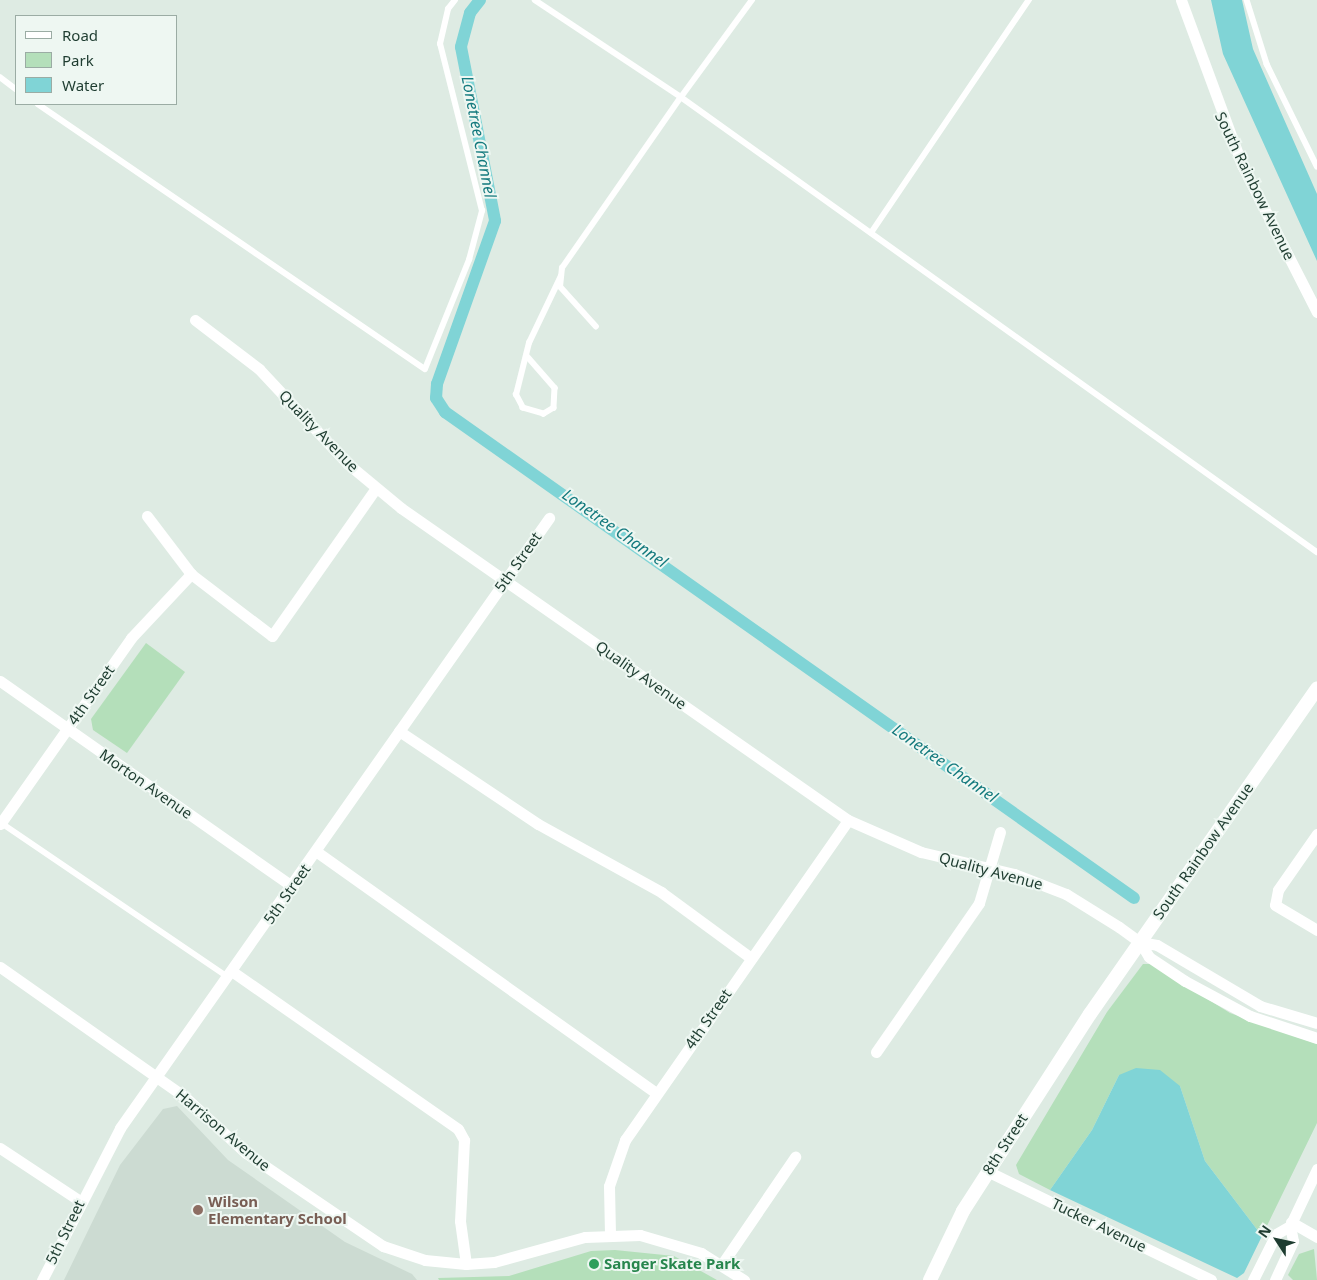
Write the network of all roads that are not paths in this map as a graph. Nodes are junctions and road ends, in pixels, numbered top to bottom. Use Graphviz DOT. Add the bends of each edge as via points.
graph roads {
  1 [pos="455,0"];
  2 [pos="535,0"];
  3 [pos="752,0"];
  4 [pos="1029,0"];
  5 [pos="1181,0"];
  6 [pos="1247,0"];
  7 [pos="0,77"];
  8 [pos="15,88"];
  9 [pos="681,97"];
  10 [pos="39,105"];
  11 [pos="1317,166"];
  12 [pos="871,233"];
  13 [pos="561,276"];
  14 [pos="1317,312"];
  15 [pos="195,320"];
  16 [pos="596,327"];
  17 [pos="528,357"];
  18 [pos="376,488"];
  19 [pos="147,516"];
  20 [pos="549,518"];
  21 [pos="1317,552"];
  22 [pos="191,574"];
  23 [pos="505,580"];
  24 [pos="0,681"];
  25 [pos="1317,688"];
  26 [pos="68,728"];
  27 [pos="398,732"];
  28 [pos="848,820"];
  29 [pos="0,823"];
  30 [pos="1000,832"];
  31 [pos="1317,834"];
  32 [pos="317,852"];
  33 [pos="990,869"];
  34 [pos="293,887"];
  35 [pos="1317,930"];
  36 [pos="1140,942"];
  37 [pos="750,958"];
  38 [pos="0,967"];
  39 [pos="231,975"];
  40 [pos="1090,1014"];
  41 [pos="1317,1023"];
  42 [pos="1317,1038"];
  43 [pos="876,1052"];
  44 [pos="159,1078"];
  45 [pos="656,1093"];
  46 [pos="0,1148"];
  47 [pos="795,1157"];
  48 [pos="1317,1169"];
  49 [pos="987,1171"];
  50 [pos="80,1201"];
  51 [pos="1291,1224"];
  52 [pos="610,1234"];
  53 [pos="1317,1237"];
  54 [pos="466,1264"];
  55 [pos="722,1264"];
  56 [pos="42,1280"];
  57 [pos="744,1280"];
  58 [pos="930,1280"];
  59 [pos="1212,1280"];
  60 [pos="1253,1280"];
  61 [pos="1275,1280"];
  1 -- 10 [label="lane" via="448,9 440,44 482,211 469,260 425,369"];
  2 -- 9 [label="lane"];
  3 -- 9 [label="lane"];
  4 -- 12 [label="lane"];
  5 -- 14 [label="street, South Rainbow Avenue" via="1242,165"];
  6 -- 11 [label="lane" via="1268,64"];
  7 -- 8 [label="lane"];
  9 -- 12 [label="lane"];
  9 -- 13 [label="lane" via="562,268"];
  12 -- 21 [label="lane"];
  13 -- 16 [label="lane" via="560,287"];
  13 -- 17 [label="lane" via="532,335"];
  15 -- 18 [label="street, Quality Avenue" via="259,369"];
  17 -- 17 [label="lane" via="516,395 523,408 544,414 554,408 555,388"];
  18 -- 22 [label="street" via="272,636"];
  18 -- 23 [label="street, Quality Avenue"];
  19 -- 22 [label="street"];
  20 -- 23 [label="street, 5th Street"];
  22 -- 26 [label="street, 4th Street" via="149,614"];
  23 -- 27 [label="street, 5th Street"];
  23 -- 28 [label="street, Quality Avenue"];
  24 -- 26 [label="street, Morton Avenue"];
  25 -- 36 [label="street, South Rainbow Avenue"];
  26 -- 29 [label="street, 4th Street"];
  26 -- 34 [label="street, Morton Avenue"];
  27 -- 32 [label="street, 5th Street"];
  27 -- 37 [label="street" via="538,824 661,892"];
  28 -- 33 [label="street, Quality Avenue" via="920,852"];
  28 -- 37 [label="street, 4th Street"];
  29 -- 39 [label="lane"];
  30 -- 33 [label="street"];
  31 -- 35 [label="street" via="1278,890 1275,904"];
  32 -- 34 [label="street, 5th Street"];
  32 -- 45 [label="street"];
  33 -- 36 [label="street, Quality Avenue" via="1066,894"];
  33 -- 43 [label="street" via="972,915"];
  34 -- 39 [label="street, 5th Street"];
  36 -- 40 [label="street, South Rainbow Avenue"];
  36 -- 41 [label="street, Quality Avenue" via="1156,945 1254,1002"];
  36 -- 42 [label="street, Quality Avenue" via="1149,957 1224,1002"];
  37 -- 45 [label="street, 4th Street"];
  38 -- 44 [label="street, Harrison Avenue"];
  39 -- 44 [label="street, 5th Street"];
  39 -- 54 [label="street" via="458,1129 464,1140 460,1213"];
  40 -- 49 [label="street, 8th Street"];
  44 -- 50 [label="street, 5th Street" via="113,1140"];
  44 -- 54 [label="street, Harrison Avenue" via="246,1154 363,1235 404,1254"];
  45 -- 52 [label="street, 4th Street" via="612,1167"];
  46 -- 50 [label="street"];
  47 -- 55 [label="street"];
  48 -- 51 [label="street"];
  49 -- 58 [label="street, 8th Street" via="947,1240"];
  49 -- 59 [label="street, Tucker Avenue"];
  50 -- 56 [label="street, 5th Street"];
  51 -- 53 [label="street"];
  51 -- 60 [label="street" via="1276,1234"];
  51 -- 61 [label="street" via="1293,1241"];
  52 -- 54 [label="street, Harrison Avenue" via="494,1262"];
  52 -- 55 [label="street, Harrison Avenue" via="673,1243"];
  55 -- 57 [label="street, Harrison Avenue"];
}
